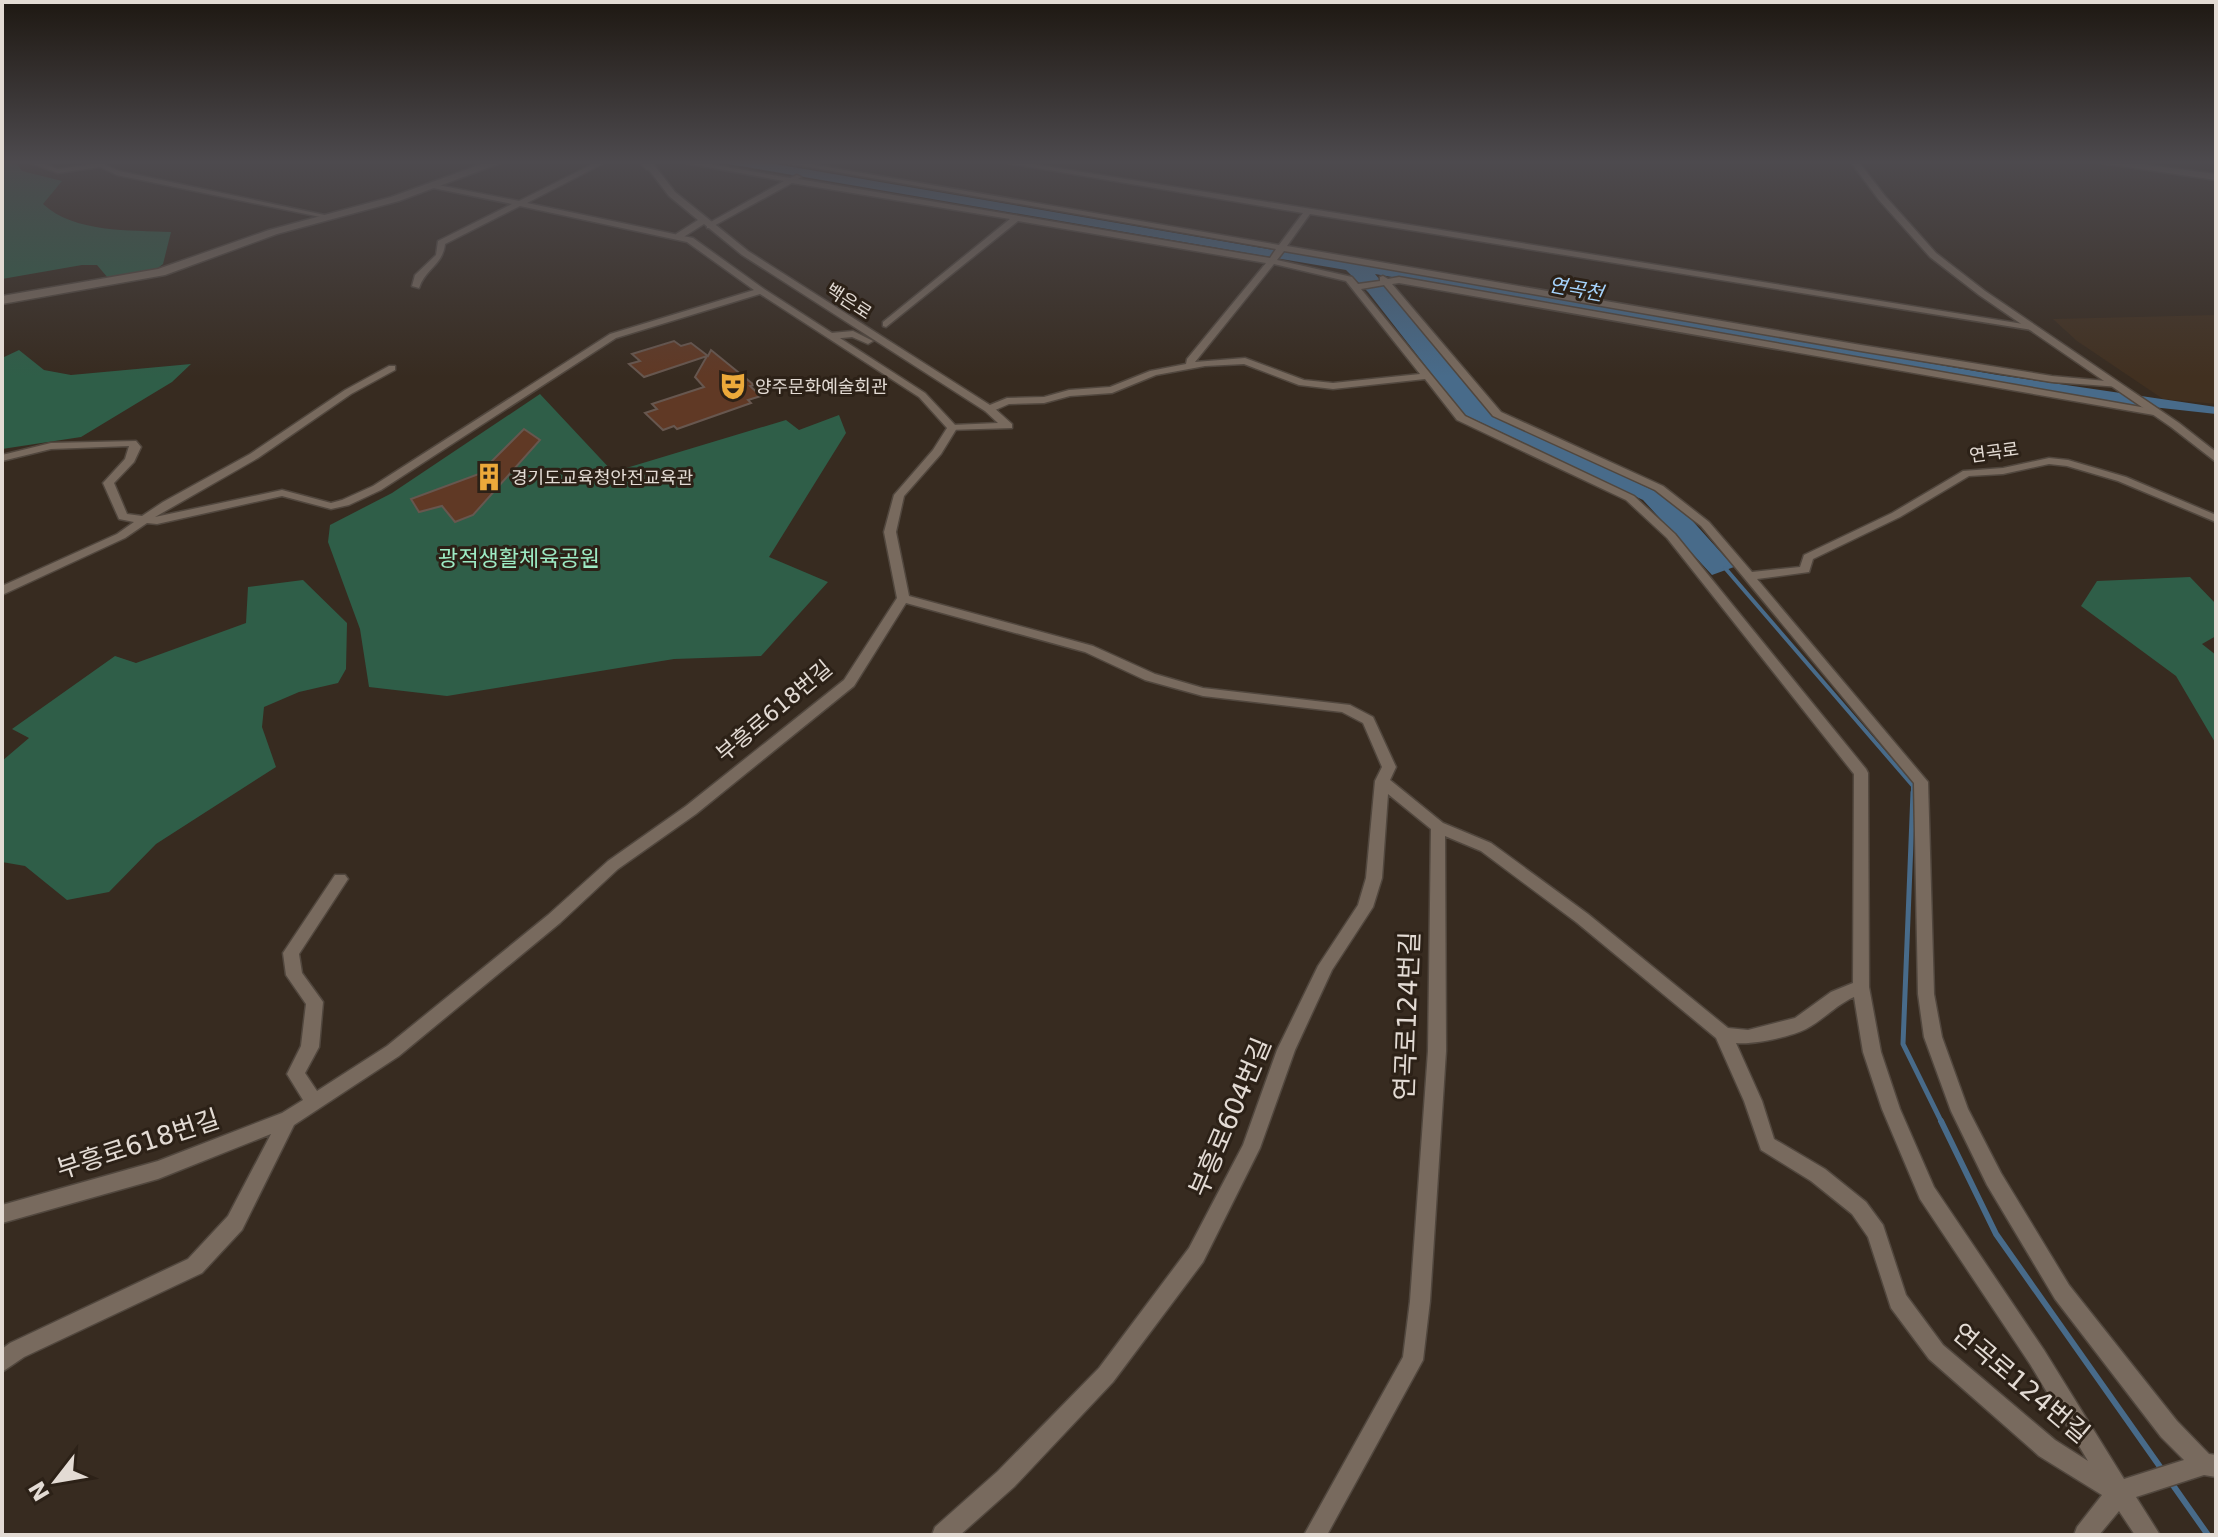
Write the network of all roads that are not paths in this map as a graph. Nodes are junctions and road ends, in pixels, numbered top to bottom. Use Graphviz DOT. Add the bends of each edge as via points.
graph roads {
  1 [pos="271,233"];
  2 [pos="461,233"];
  3 [pos="663,233"];
  4 [pos="686,233"];
  5 [pos="718,233"];
  6 [pos="998,233"];
  7 [pos="1104,233"];
  8 [pos="1198,233"];
  9 [pos="1292,233"];
  10 [pos="1442,233"];
  11 [pos="1913,233"];
  12 [pos="679,236"];
  13 [pos="1281,247"];
  14 [pos="1272,261"];
  15 [pos="1385,281"];
  16 [pos="416,286"];
  17 [pos="1357,287"];
  18 [pos="761,291"];
  19 [pos="2,300"];
  20 [pos="886,324"];
  21 [pos="859,327"];
  22 [pos="2035,329"];
  23 [pos="831,336"];
  24 [pos="918,364"];
  25 [pos="1191,364"];
  26 [pos="392,368"];
  27 [pos="1426,376"];
  28 [pos="2117,385"];
  29 [pos="989,409"];
  30 [pos="2154,412"];
  31 [pos="952,428"];
  32 [pos="2,458"];
  33 [pos="2216,458"];
  34 [pos="2216,519"];
  35 [pos="144,522"];
  36 [pos="1751,576"];
  37 [pos="2,591"];
  38 [pos="903,598"];
  39 [pos="1382,781"];
  40 [pos="1438,827"];
  41 [pos="340,879"];
  42 [pos="1861,987"];
  43 [pos="1723,1035"];
  44 [pos="314,1102"];
  45 [pos="288,1119"];
  46 [pos="2,1214"];
  47 [pos="2,1362"];
  48 [pos="2202,1467"];
  49 [pos="2119,1492"];
  50 [pos="943,1535"];
  51 [pos="1315,1535"];
  52 [pos="2085,1535"];
  53 [pos="2149,1535"];
  1 -- 19 [label="main road" via="144,277"];
  2 -- 16 [label="street" via="441,243 440,256 418,277"];
  3 -- 12 [label="street"];
  4 -- 12 [label="street"];
  5 -- 21 [label="street, 백은로"];
  6 -- 20 [label="street"];
  7 -- 14 [label="street"];
  8 -- 13 [label="street"];
  9 -- 13 [label="street"];
  10 -- 22 [label="street"];
  11 -- 22 [label="street" via="1933,255"];
  12 -- 18 [label="street" via="706,249"];
  13 -- 14 [label="street"];
  13 -- 28 [label="street" via="1861,348"];
  14 -- 17 [label="street" via="1330,272"];
  14 -- 25 [label="street"];
  15 -- 17 [label="street"];
  15 -- 30 [label="street"];
  15 -- 36 [label="street" via="1497,414 1659,488 1705,524"];
  17 -- 27 [label="street"];
  18 -- 23 [label="street"];
  18 -- 35 [label="street" via="613,336 377,488 345,503 331,506 282,493"];
  20 -- 21 [label="street"];
  21 -- 23 [label="street"];
  21 -- 24 [label="street, 백은로"];
  22 -- 28 [label="street"];
  23 -- 24 [label="street" via="853,334"];
  23 -- 31 [label="street" via="922,395"];
  24 -- 29 [label="street, 백은로"];
  25 -- 27 [label="street" via="1245,361 1302,383 1333,386"];
  25 -- 29 [label="street" via="1112,390 1007,401"];
  26 -- 35 [label="street"];
  27 -- 42 [label="street" via="1461,418 1630,498 1671,536 1861,773"];
  28 -- 30 [label="street"];
  29 -- 31 [label="street, 백은로" via="1008,426"];
  30 -- 33 [label="street"];
  31 -- 38 [label="street" via="899,495 890,532"];
  32 -- 35 [label="street" via="51,446 132,443 136,447 130,460 108,483 123,517"];
  34 -- 36 [label="street, 연곡로" via="2122,479 2049,461 1967,473 1808,557 1805,570"];
  35 -- 37 [label="street"];
  36 -- 48 [label="street" via="1921,782 1926,994 1933,1037 1960,1111 2062,1292"];
  38 -- 39 [label="street, 부흥로604번길" via="1089,649 1150,677 1203,692 1345,708 1368,720 1389,767"];
  38 -- 44 [label="street, 부흥로618번길" via="849,683 691,810 613,865 393,1051"];
  39 -- 40 [label="street"];
  39 -- 50 [label="street, 부흥로604번길" via="1374,878 1365,907 1326,966 1286,1050 1251,1148 1196,1255 1106,1375 1006,1479"];
  40 -- 43 [label="street, 연곡로124번길" via="1486,847 1582,918"];
  40 -- 51 [label="street, 연곡로124번길" via="1437,1051 1413,1360"];
  41 -- 44 [label="street" via="291,953 294,975 315,1002 310,1047 296,1074"];
  42 -- 43 [label="street" via="1800,1024 1748,1037"];
  42 -- 49 [label="street" via="1872,1052 1927,1193"];
  43 -- 49 [label="street, 연곡로124번길" via="1767,1144 1859,1208 1876,1232 1898,1301 1936,1352 2047,1448"];
  44 -- 45 [label="street, 부흥로618번길"];
  45 -- 46 [label="street, 부흥로618번길" via="158,1170"];
  45 -- 47 [label="street, 부흥로618번길" via="235,1223 195,1266 17,1350"];
  48 -- 49 [label="street"];
  49 -- 52 [label="street"];
  49 -- 53 [label="street, 연곡로124번길"];
}
